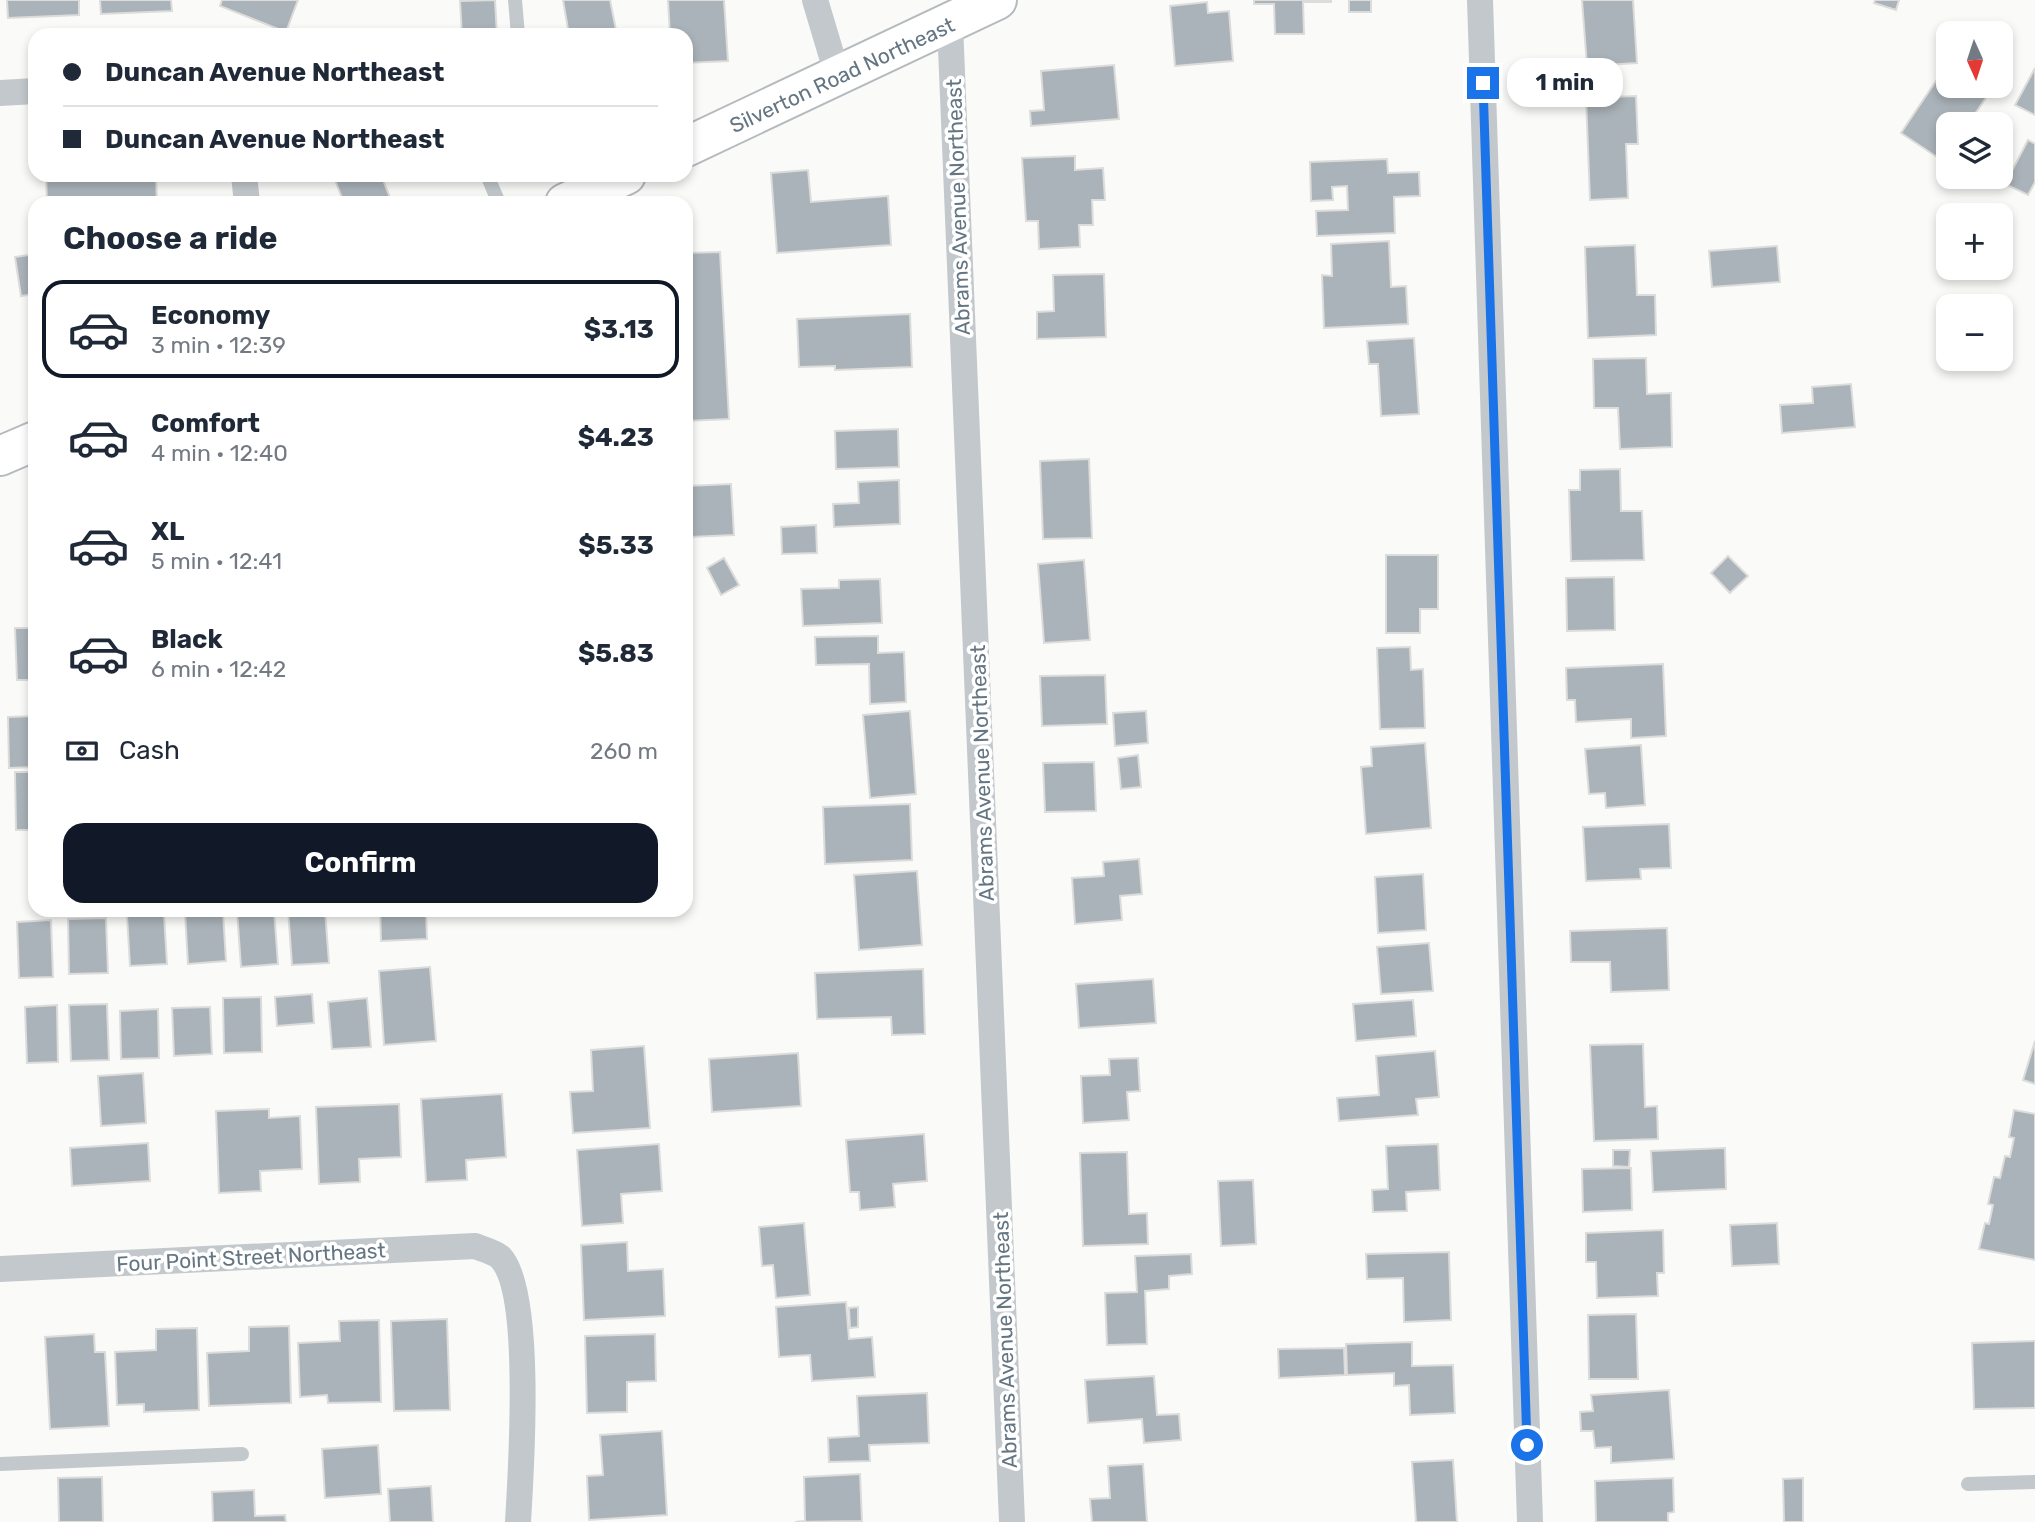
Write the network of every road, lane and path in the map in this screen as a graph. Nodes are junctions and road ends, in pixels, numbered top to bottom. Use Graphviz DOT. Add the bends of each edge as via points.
graph roads {
  1 [pos="515,0"];
  2 [pos="816,0"];
  3 [pos="997,0"];
  4 [pos="1480,0"];
  5 [pos="950,24"];
  6 [pos="517,28"];
  7 [pos="838,78"];
  8 [pos="28,92"];
  9 [pos="0,93"];
  10 [pos="693,144"];
  11 [pos="611,182"];
  12 [pos="582,196"];
  13 [pos="28,444"];
  14 [pos="0,456"];
  15 [pos="0,1269"];
  16 [pos="242,1454"];
  17 [pos="0,1464"];
  18 [pos="2035,1482"];
  19 [pos="1968,1484"];
  20 [pos="518,1522"];
  21 [pos="1012,1522"];
  22 [pos="1530,1522"];
  1 -- 6 [label="lane"];
  2 -- 7 [label="street"];
  3 -- 5 [label="main road, Silverton Road Northeast"];
  4 -- 22 [label="street"];
  5 -- 7 [label="main road, Silverton Road Northeast"];
  5 -- 21 [label="street, Abrams Avenue Northeast"];
  7 -- 10 [label="main road, Silverton Road Northeast"];
  8 -- 9 [label="street"];
  11 -- 12 [label="main road"];
  13 -- 14 [label="main road"];
  15 -- 20 [label="street, Four Point Street Northeast" via="475,1246 499,1256 516,1288 522,1390"];
  16 -- 17 [label="lane"];
  18 -- 19 [label="lane"];
}
